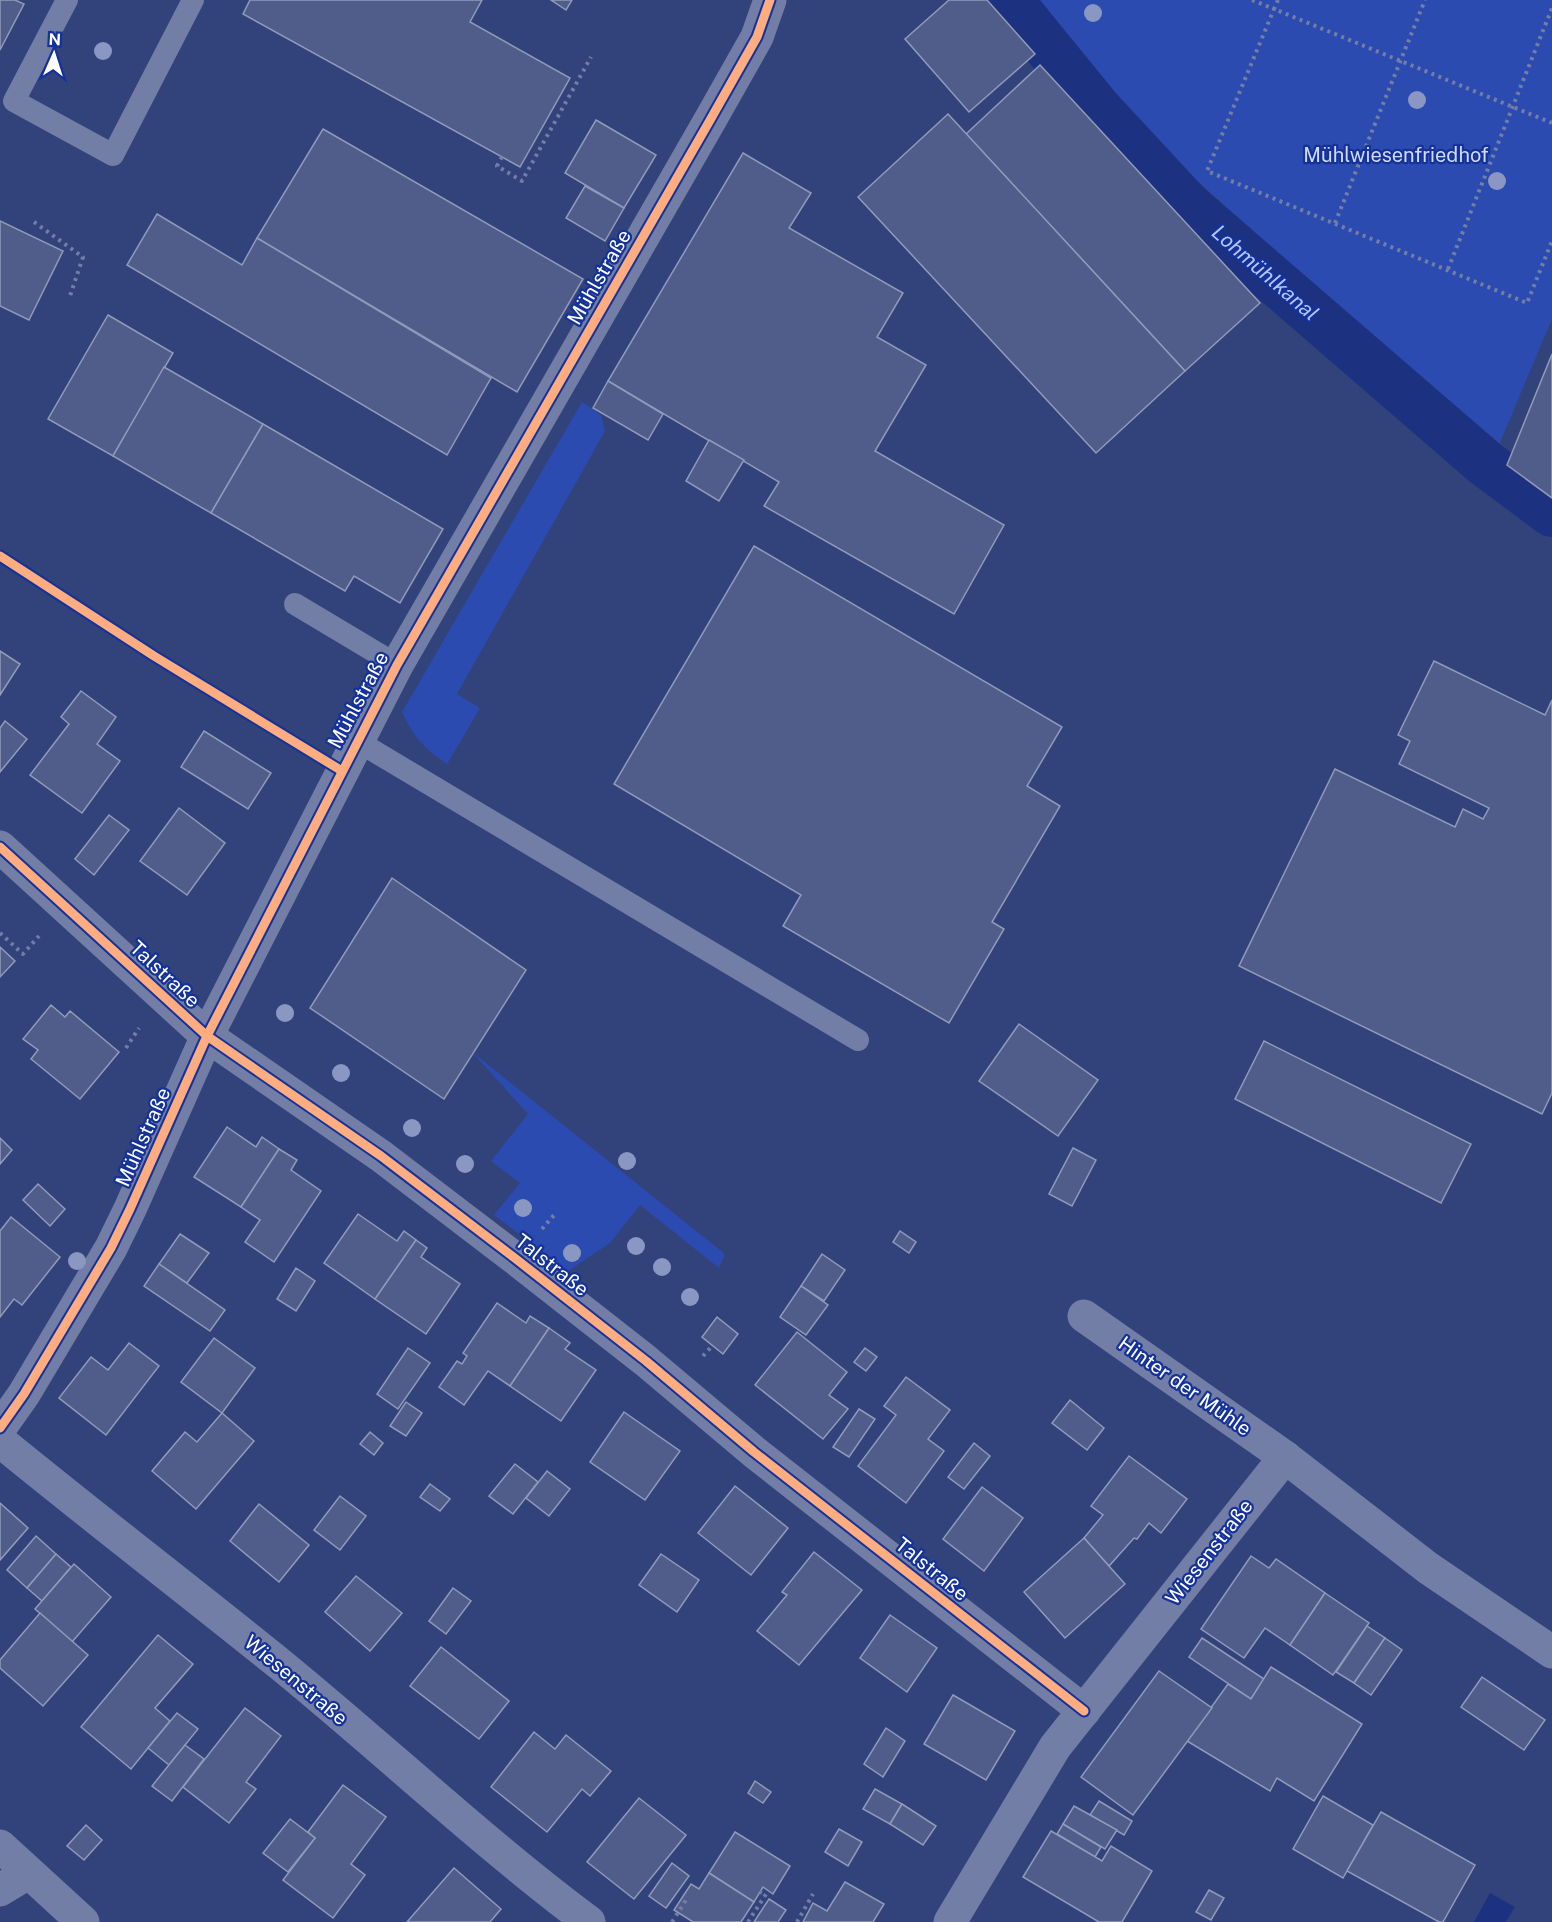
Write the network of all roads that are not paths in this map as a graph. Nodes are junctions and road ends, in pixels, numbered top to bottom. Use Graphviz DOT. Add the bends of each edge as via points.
graph roads {
  1 [pos="67,0"];
  2 [pos="193,0"];
  3 [pos="770,0"];
  4 [pos="295,604"];
  5 [pos="397,665"];
  6 [pos="357,741"];
  7 [pos="0,847"];
  8 [pos="207,1036"];
  9 [pos="858,1040"];
  10 [pos="1084,1316"];
  11 [pos="0,1428"];
  12 [pos="0,1441"];
  13 [pos="1285,1457"];
  14 [pos="1552,1652"];
  15 [pos="1084,1711"];
  16 [pos="0,1846"];
  17 [pos="28,1873"];
  18 [pos="0,1890"];
  19 [pos="83,1922"];
  20 [pos="589,1922"];
  21 [pos="950,1922"];
  1 -- 2 [label="lane" via="14,101 113,155"];
  3 -- 5 [label="street, Mühlstraße" via="757,37"];
  4 -- 5 [label="lane"];
  5 -- 6 [label="street, Mühlstraße"];
  6 -- 8 [label="street, Mühlstraße"];
  6 -- 9 [label="lane"];
  7 -- 8 [label="street, Talstraße"];
  8 -- 11 [label="street, Mühlstraße" via="111,1248"];
  8 -- 15 [label="street, Talstraße" via="381,1156 516,1259"];
  10 -- 13 [label="street, Hinter der Mühle"];
  12 -- 20 [label="street, Wiesenstraße" via="282,1666"];
  13 -- 14 [label="street" via="1428,1568"];
  13 -- 15 [label="street, Wiesenstraße"];
  15 -- 21 [label="street, Wiesenstraße" via="1055,1747"];
  16 -- 17 [label="street"];
  17 -- 18 [label="street"];
  17 -- 19 [label="street"];
}
